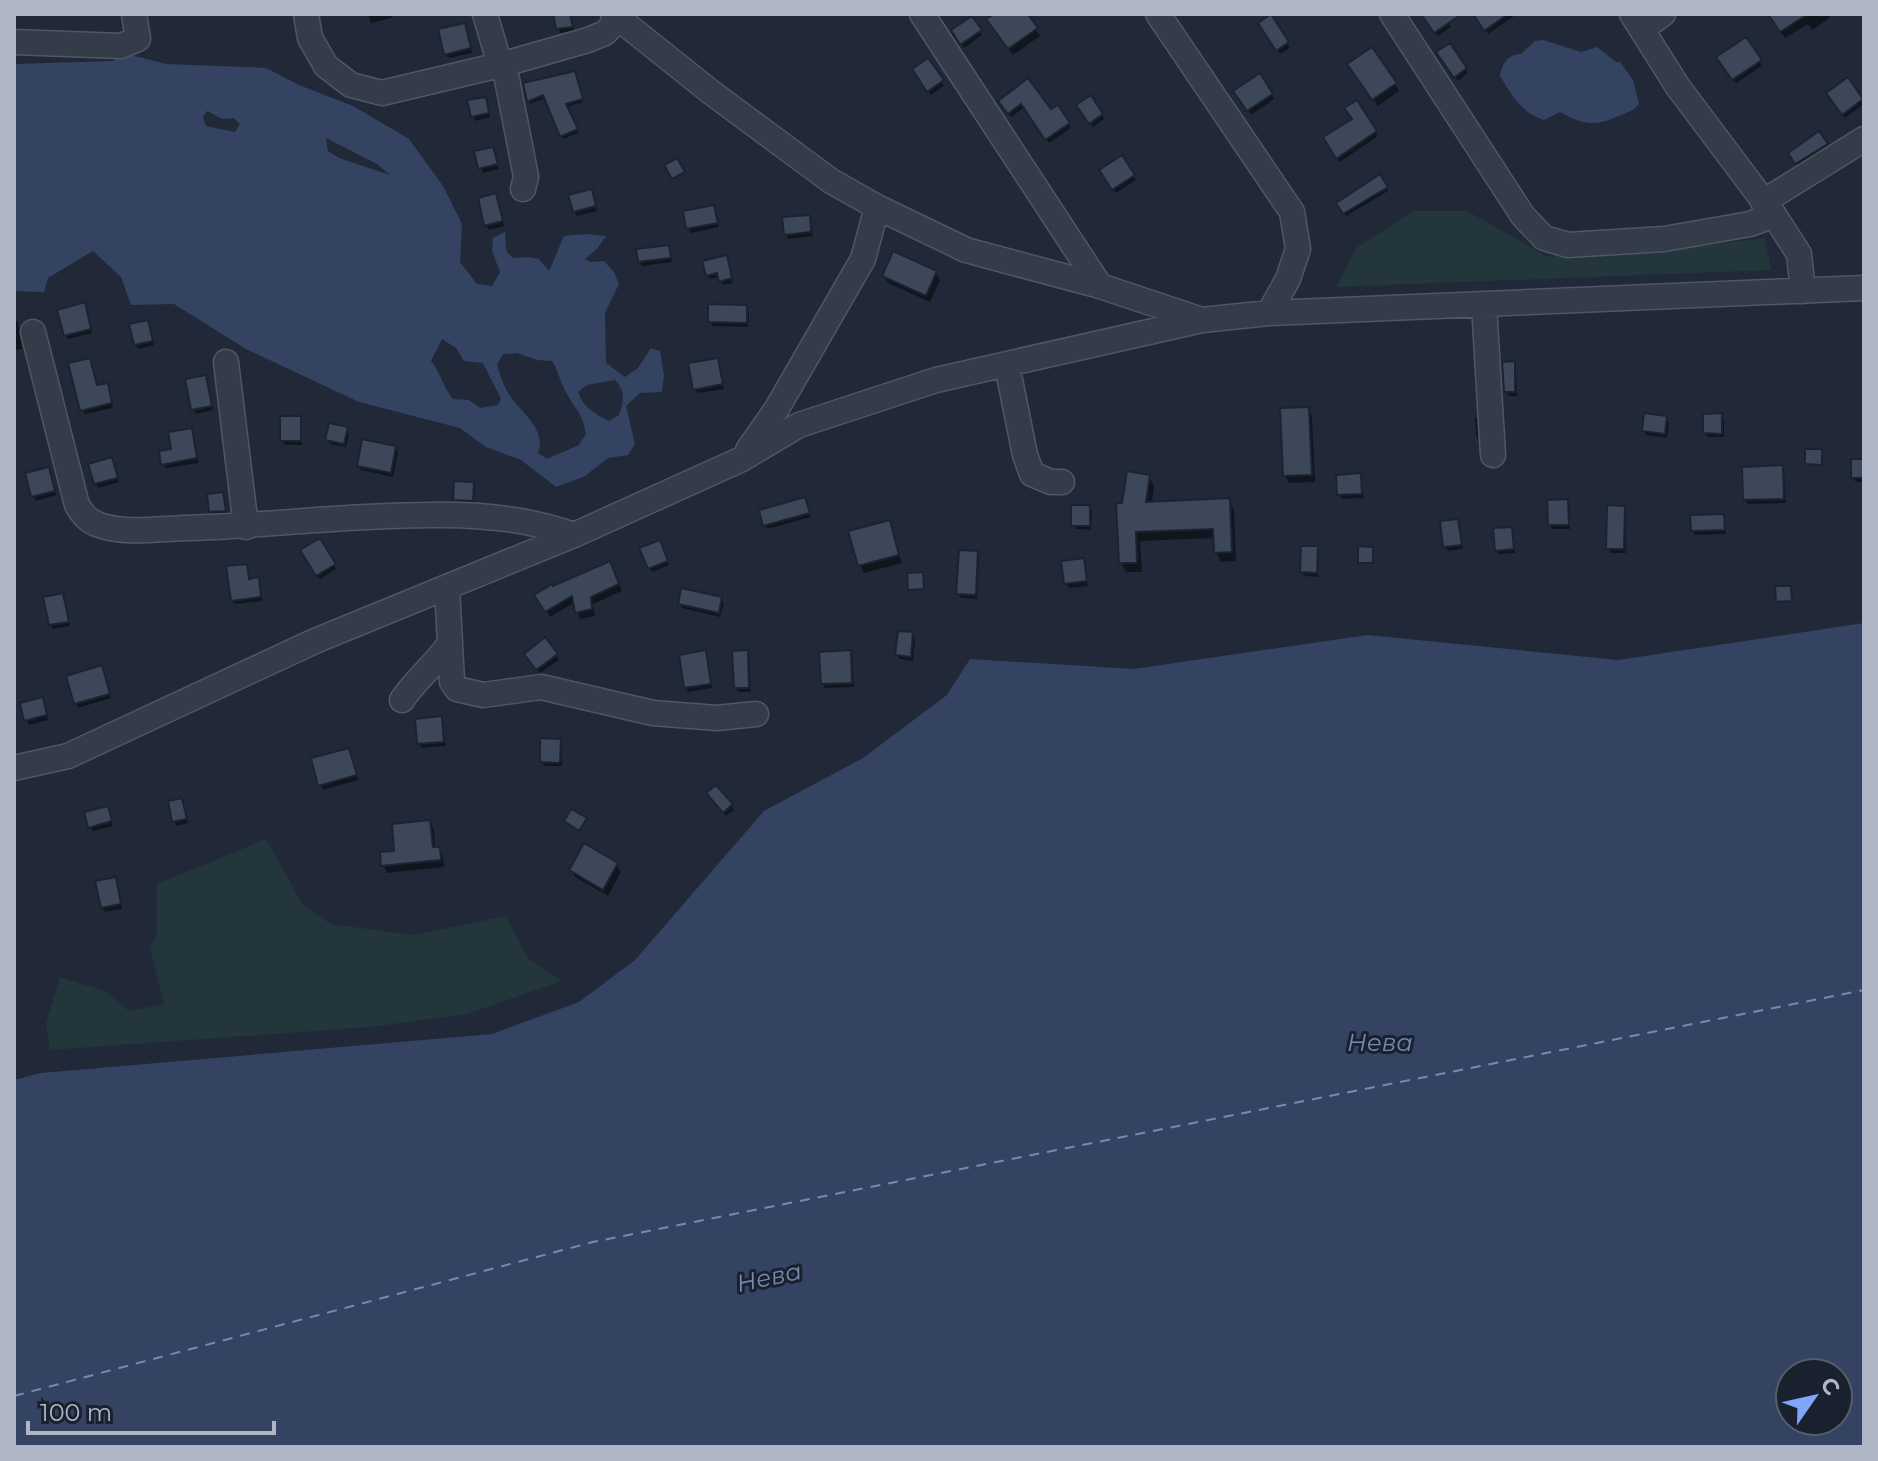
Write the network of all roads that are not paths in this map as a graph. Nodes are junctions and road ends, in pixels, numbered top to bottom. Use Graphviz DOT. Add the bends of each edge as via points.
graph roads {
  1 [pos="134,14"];
  2 [pos="306,14"];
  3 [pos="485,14"];
  4 [pos="922,14"];
  5 [pos="1158,14"];
  6 [pos="1392,14"];
  7 [pos="1663,14"];
  8 [pos="618,16"];
  9 [pos="1637,22"];
  10 [pos="14,42"];
  11 [pos="504,64"];
  12 [pos="1864,139"];
  13 [pos="523,189"];
  14 [pos="877,207"];
  15 [pos="1768,208"];
  16 [pos="1100,286"];
  17 [pos="1864,288"];
  18 [pos="1803,291"];
  19 [pos="1484,305"];
  20 [pos="1269,313"];
  21 [pos="1202,320"];
  22 [pos="33,332"];
  23 [pos="226,362"];
  24 [pos="1007,365"];
  25 [pos="1493,455"];
  26 [pos="742,459"];
  27 [pos="1062,482"];
  28 [pos="246,527"];
  29 [pos="574,535"];
  30 [pos="447,588"];
  31 [pos="450,643"];
  32 [pos="402,700"];
  33 [pos="756,714"];
  34 [pos="14,768"];
  1 -- 10 [label="street" via="138,39 121,46"];
  2 -- 11 [label="street" via="310,38 326,66 351,85 382,93"];
  3 -- 11 [label="street"];
  4 -- 16 [label="street"];
  5 -- 20 [label="street" via="1292,212 1298,249"];
  6 -- 15 [label="street" via="1523,216 1544,238 1568,245 1664,239 1750,224"];
  7 -- 9 [label="street"];
  8 -- 11 [label="street" via="605,33"];
  8 -- 14 [label="street" via="831,181"];
  9 -- 15 [label="street"];
  11 -- 13 [label="street" via="526,177"];
  12 -- 15 [label="street"];
  14 -- 16 [label="street" via="966,250"];
  14 -- 26 [label="street" via="863,259"];
  15 -- 18 [label="street" via="1799,254"];
  16 -- 21 [label="street"];
  17 -- 18 [label="street"];
  18 -- 19 [label="street"];
  19 -- 20 [label="street"];
  19 -- 25 [label="street"];
  20 -- 21 [label="street"];
  21 -- 24 [label="street"];
  22 -- 28 [label="street" via="77,505 85,518 132,530"];
  23 -- 28 [label="street"];
  24 -- 26 [label="street" via="936,380 799,425"];
  24 -- 27 [label="street" via="1032,474"];
  26 -- 29 [label="street"];
  28 -- 29 [label="street" via="428,514 502,517"];
  29 -- 30 [label="street"];
  30 -- 31 [label="street"];
  30 -- 34 [label="street" via="315,641 68,756"];
  31 -- 32 [label="street"];
  31 -- 33 [label="street" via="457,689 483,695 541,687 653,713 717,718"];
}
